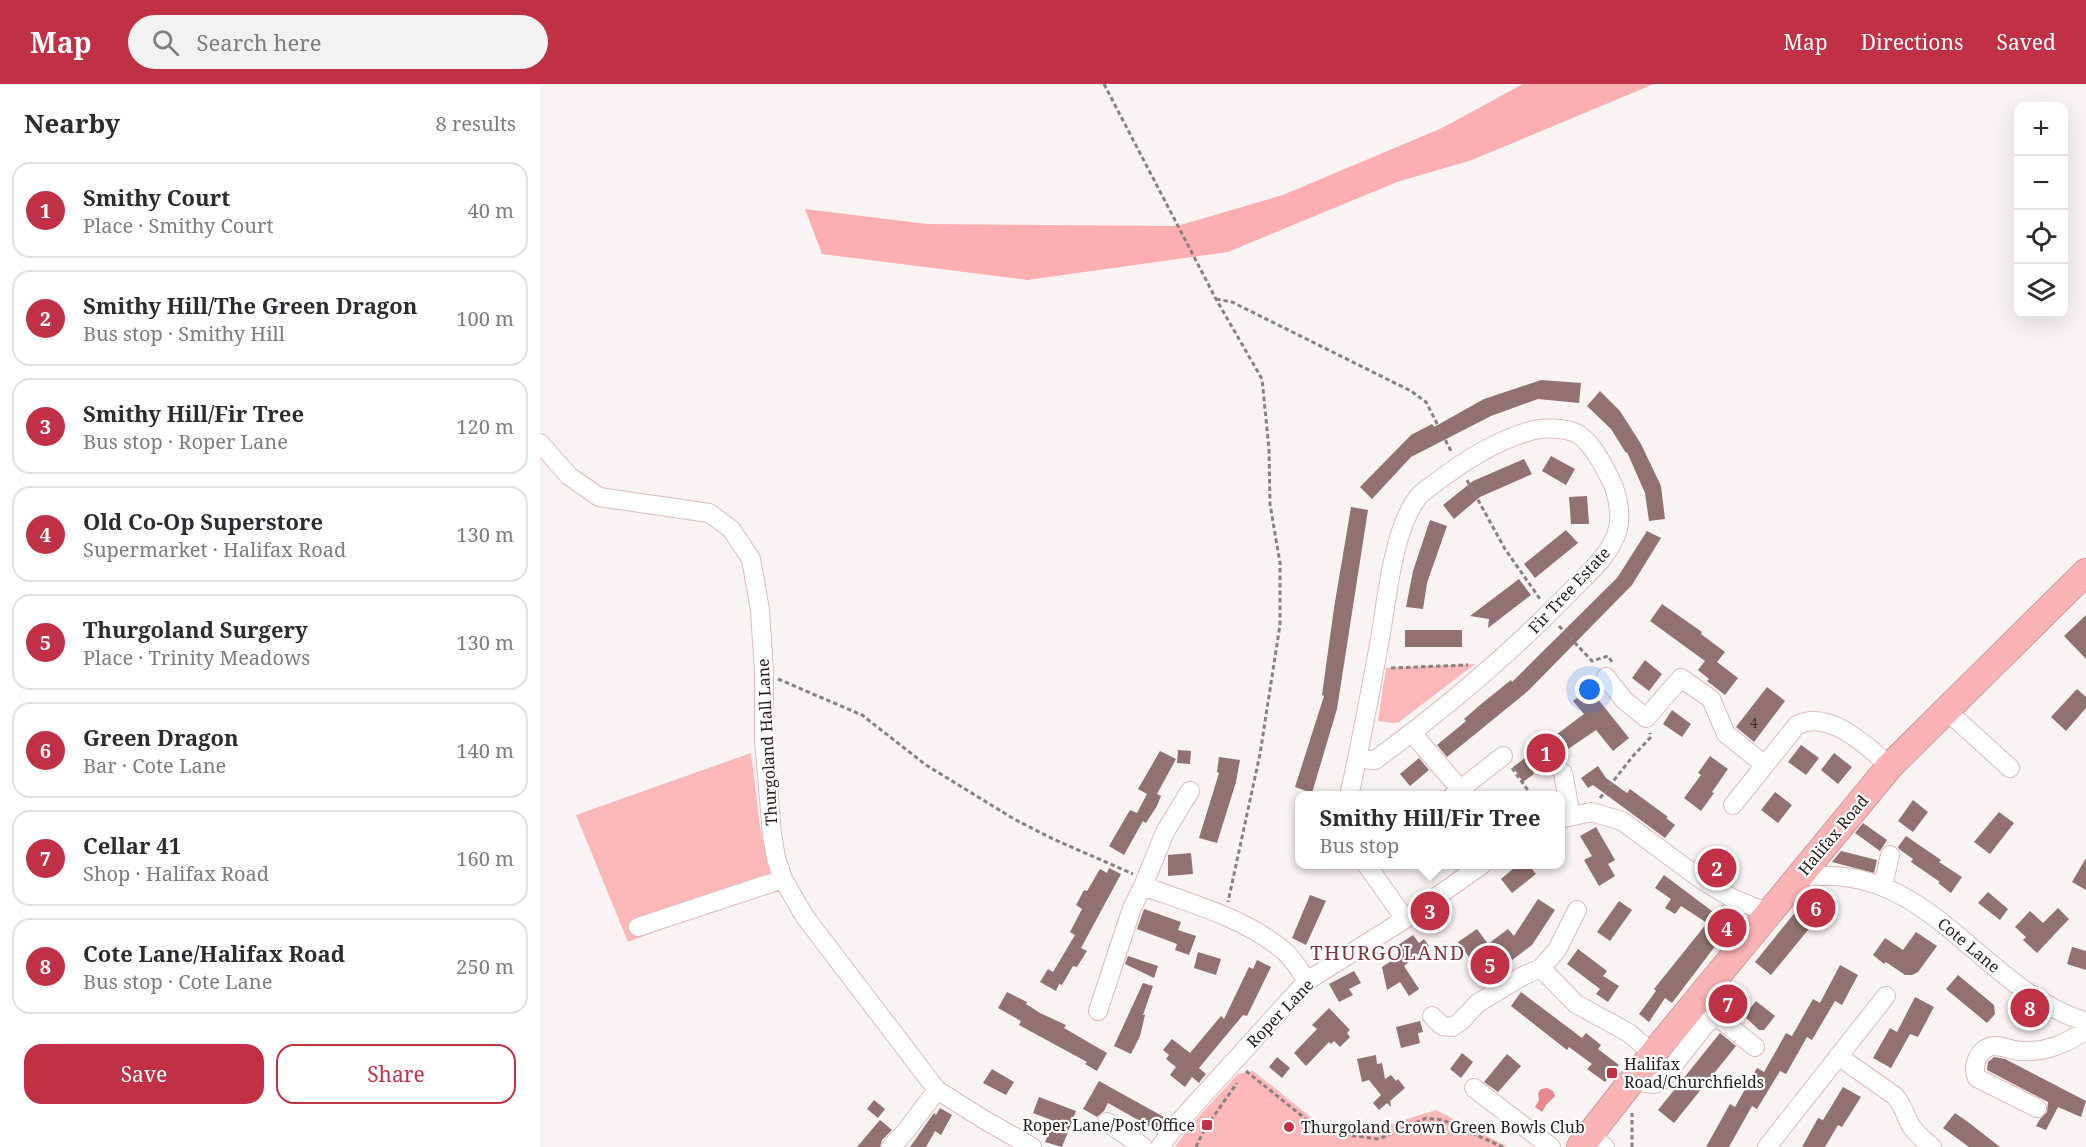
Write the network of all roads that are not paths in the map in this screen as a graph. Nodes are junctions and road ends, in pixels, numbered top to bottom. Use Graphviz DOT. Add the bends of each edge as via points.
graph roads {
  1 [pos="540,443"];
  2 [pos="2086,572"];
  3 [pos="1606,677"];
  4 [pos="1946,710"];
  5 [pos="1412,733"];
  6 [pos="1503,756"];
  7 [pos="1358,759"];
  8 [pos="1765,765"];
  9 [pos="1890,766"];
  10 [pos="2010,768"];
  11 [pos="1563,774"];
  12 [pos="1190,791"];
  13 [pos="1349,791"];
  14 [pos="1455,791"];
  15 [pos="1457,791"];
  16 [pos="1564,791"];
  17 [pos="1732,805"];
  18 [pos="1566,817"];
  19 [pos="1890,855"];
  20 [pos="1370,869"];
  21 [pos="1476,869"];
  22 [pos="1797,878"];
  23 [pos="783,879"];
  24 [pos="1145,883"];
  25 [pos="1883,886"];
  26 [pos="1577,910"];
  27 [pos="1771,910"];
  28 [pos="1405,919"];
  29 [pos="638,927"];
  30 [pos="1541,968"];
  31 [pos="1308,981"];
  32 [pos="1886,996"];
  33 [pos="1098,1011"];
  34 [pos="1700,1014"];
  35 [pos="1432,1016"];
  36 [pos="2086,1022"];
  37 [pos="2086,1030"];
  38 [pos="1755,1047"];
  39 [pos="1653,1054"];
  40 [pos="1838,1056"];
  41 [pos="1632,1081"];
  42 [pos="1474,1088"];
  43 [pos="938,1089"];
  44 [pos="2037,1107"];
  45 [pos="1107,1122"];
  46 [pos="1592,1143"];
  47 [pos="891,1147"];
  48 [pos="1032,1147"];
  49 [pos="1143,1147"];
  50 [pos="1160,1147"];
  51 [pos="1551,1147"];
  52 [pos="1767,1147"];
  53 [pos="1932,1147"];
  1 -- 23 [label="street, Thurgoland Hall Lane" via="569,477 599,497 709,513 731,529 751,559 760,610 772,834"];
  2 -- 4 [label="highway, Halifax Road"];
  3 -- 8 [label="street" via="1624,700 1646,718 1681,678 1711,699 1726,734"];
  4 -- 9 [label="highway, Halifax Road"];
  4 -- 10 [label="street"];
  5 -- 7 [label="street, Fir Tree Estate" via="1375,760"];
  5 -- 7 [label="street, Fir Tree Estate" via="1497,664 1609,549 1618,529 1619,505 1611,478 1593,448 1577,434 1551,428 1528,431 1453,469 1419,496 1405,521 1395,557"];
  5 -- 14 [label="street"];
  6 -- 15 [label="street"];
  7 -- 13 [label="street, Fir Tree Estate"];
  8 -- 9 [label="street" via="1797,725 1818,720 1858,737"];
  8 -- 17 [label="street"];
  9 -- 22 [label="highway, Halifax Road"];
  11 -- 16 [label="street"];
  12 -- 24 [label="street" via="1165,832"];
  18 -- 27 [label="street" via="1591,812 1622,821 1732,898"];
  19 -- 25 [label="street"];
  20 -- 28 [label="street"];
  21 -- 28 [label="street, Roper Lane"];
  22 -- 25 [label="street, Cote Lane" via="1838,876"];
  22 -- 27 [label="highway, Halifax Road"];
  23 -- 29 [label="street"];
  23 -- 43 [label="street, Thurgoland Hall Lane" via="805,917"];
  24 -- 31 [label="street" via="1260,933 1280,947"];
  24 -- 33 [label="street" via="1132,908"];
  25 -- 36 [label="street, Cote Lane" via="1927,909 2043,1002"];
  26 -- 30 [label="street" via="1557,950"];
  27 -- 34 [label="highway, Halifax Road"];
  28 -- 31 [label="street, Roper Lane"];
  30 -- 35 [label="street" via="1478,1003 1452,1027 1442,1026"];
  30 -- 39 [label="street" via="1576,1004 1629,1033"];
  31 -- 50 [label="street, Roper Lane"];
  32 -- 40 [label="street"];
  34 -- 38 [label="street" via="1720,1019"];
  34 -- 39 [label="highway, Halifax Road"];
  34 -- 41 [label="street" via="1662,1080 1654,1084"];
  37 -- 44 [label="street" via="2065,1043 2039,1051 1994,1046 1980,1054 1974,1071 1977,1078"];
  39 -- 41 [label="highway, Halifax Road"];
  40 -- 52 [label="street"];
  40 -- 53 [label="street" via="1895,1096 1917,1135"];
  41 -- 46 [label="highway, Halifax Road"];
  42 -- 51 [label="street"];
  43 -- 47 [label="street"];
  43 -- 48 [label="street, Thurgoland Hall Lane"];
  45 -- 49 [label="street"];
}
